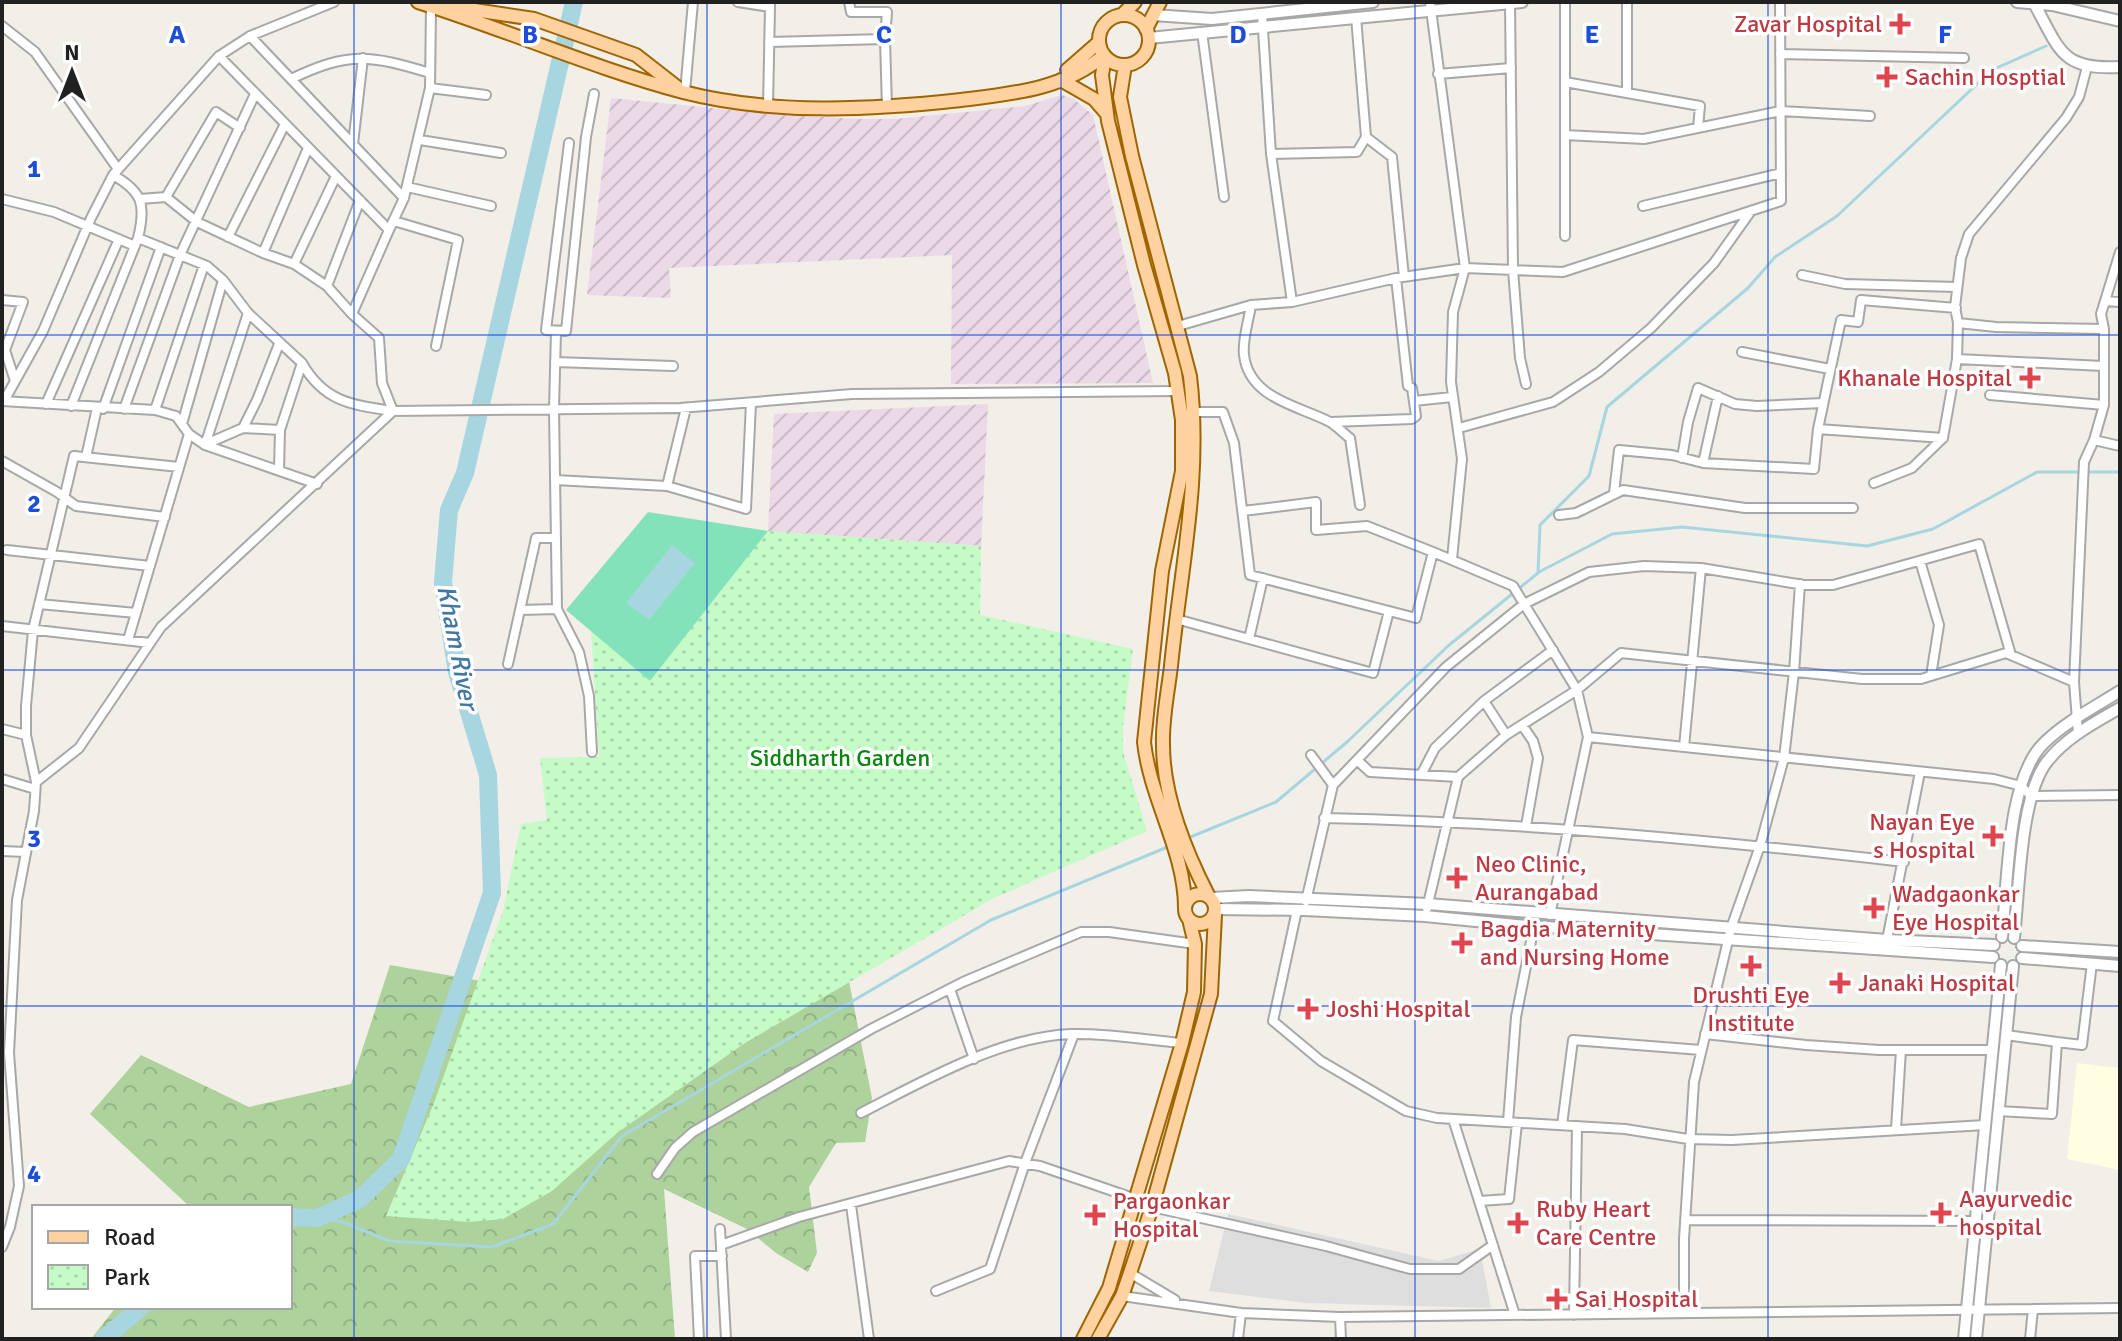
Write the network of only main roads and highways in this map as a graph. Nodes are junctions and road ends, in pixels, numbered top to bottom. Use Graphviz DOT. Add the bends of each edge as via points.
graph roads {
  1 [pos="1135,2"];
  2 [pos="1160,2"];
  3 [pos="423,3"];
  4 [pos="1122,15"];
  5 [pos="1147,34"];
  6 [pos="1099,42"];
  7 [pos="1105,56"];
  8 [pos="1125,65"];
  9 [pos="1061,80"];
  10 [pos="1044,85"];
  11 [pos="684,92"];
  12 [pos="1107,114"];
  13 [pos="1172,826"];
  14 [pos="1188,872"];
  15 [pos="1212,904"];
  16 [pos="1187,914"];
  17 [pos="1087,1338"];
  1 -- 4 [label="main road"];
  2 -- 5 [label="main road"];
  3 -- 11 [label="main road"];
  3 -- 11 [label="main road" via="534,19 636,55"];
  4 -- 5 [label="main road" via="1136,19"];
  4 -- 6 [label="main road" via="1108,21"];
  5 -- 8 [label="main road" via="1145,53"];
  6 -- 7 [label="main road"];
  6 -- 10 [label="main road"];
  7 -- 8 [label="main road"];
  7 -- 9 [label="main road"];
  7 -- 12 [label="main road"];
  8 -- 13 [label="main road" via="1120,97 1190,376 1194,412 1193,494 1162,744"];
  9 -- 10 [label="main road"];
  9 -- 12 [label="main road" via="1094,99"];
  10 -- 11 [label="main road" via="887,108 768,106"];
  12 -- 13 [label="main road" via="1182,420 1182,471 1162,571 1144,742 1147,770"];
  13 -- 14 [label="main road"];
  14 -- 15 [label="main road"];
  14 -- 16 [label="main road"];
  15 -- 16 [label="main road" via="1203,924"];
  15 -- 16 [label="main road" via="1193,895"];
  15 -- 17 [label="main road" via="1211,994 1152,1207 1122,1296"];
  16 -- 17 [label="main road" via="1195,944 1194,992 1182,1043 1109,1288"];
}
